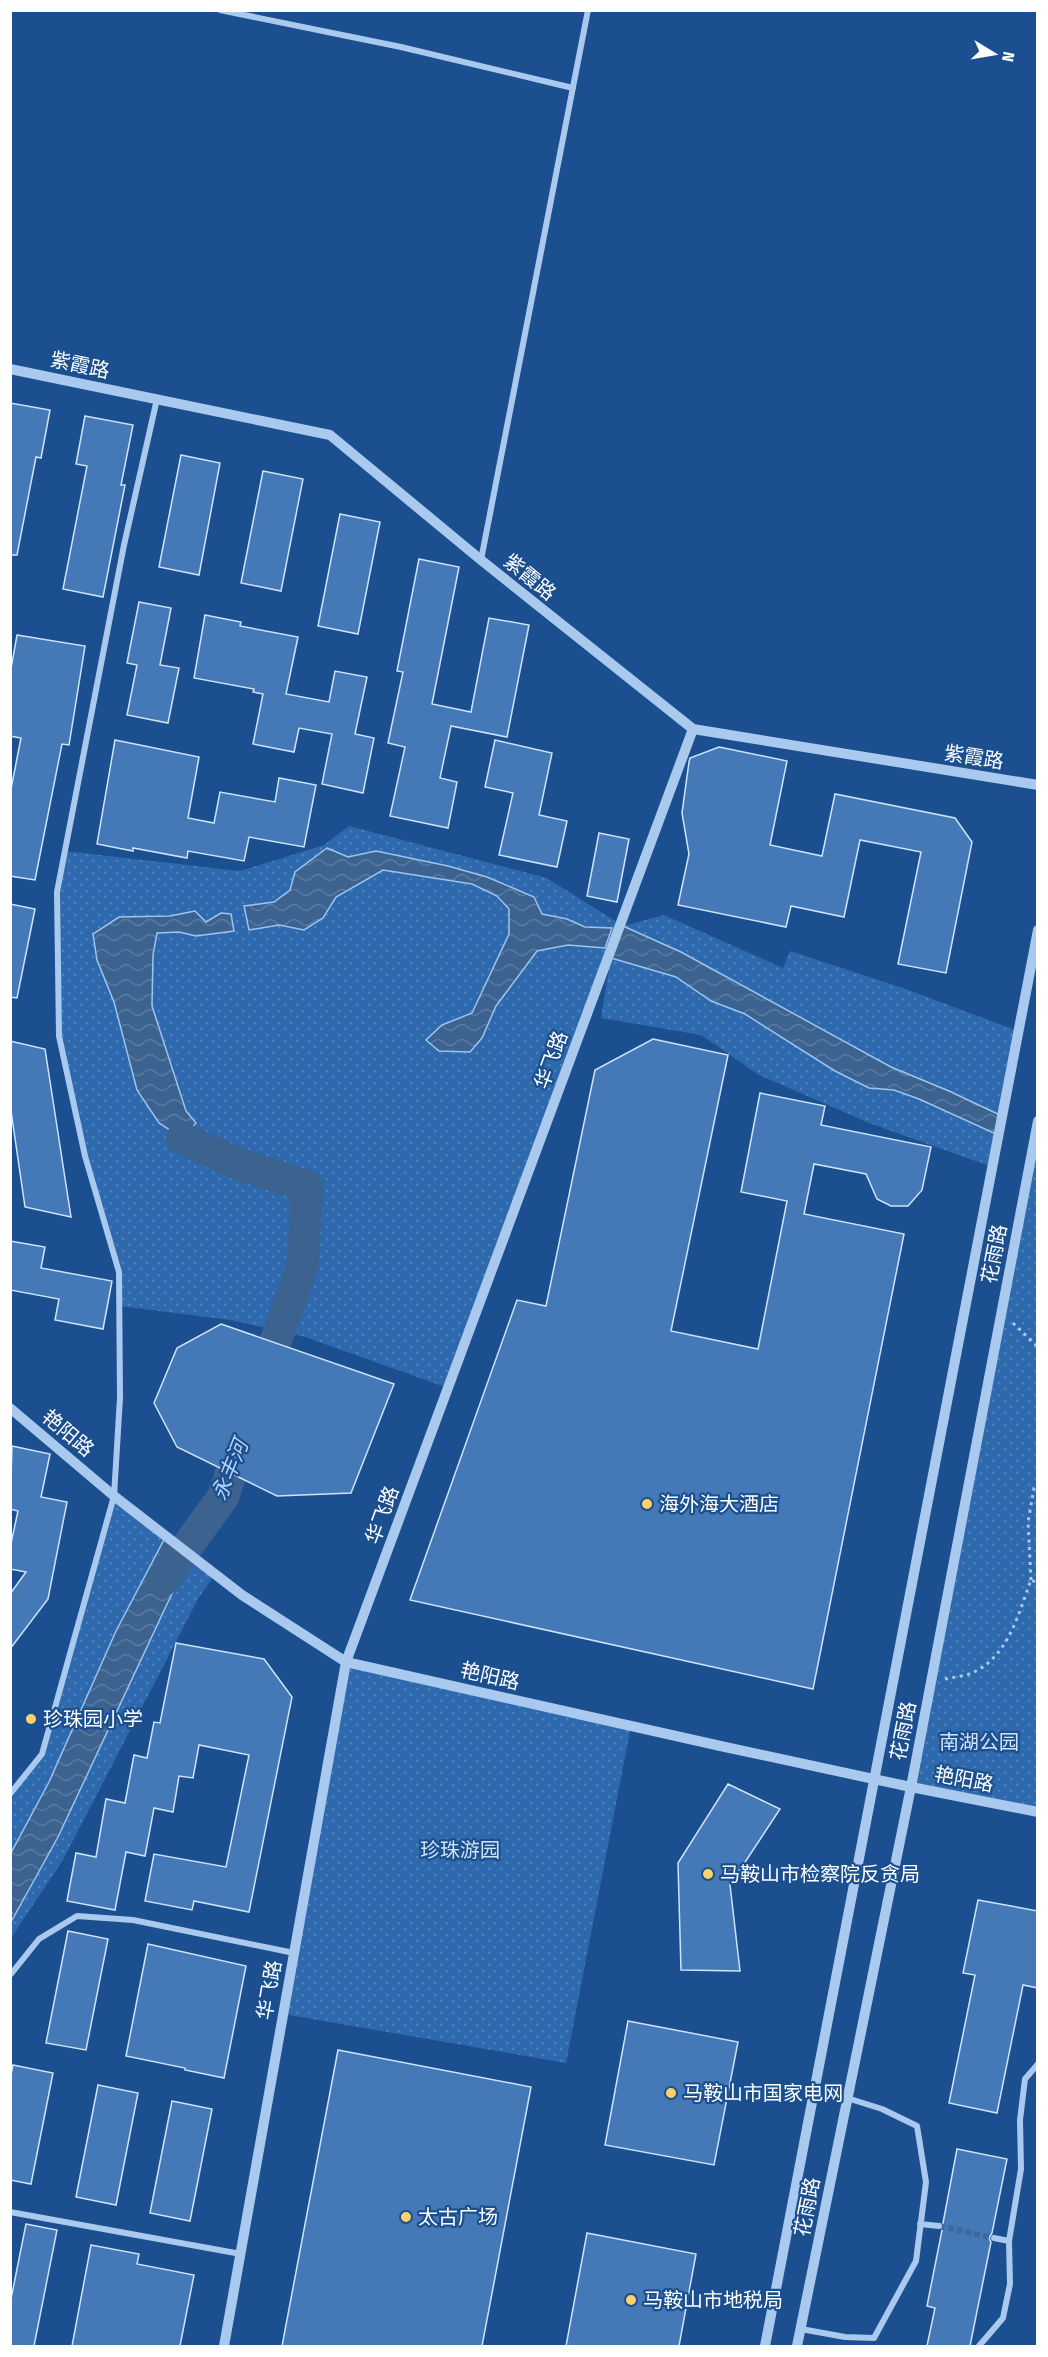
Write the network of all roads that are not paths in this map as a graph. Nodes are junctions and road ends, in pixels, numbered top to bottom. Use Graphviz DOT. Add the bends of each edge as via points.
graph roads {
  1 [pos="220,10"];
  2 [pos="588,10"];
  3 [pos="573,88"];
  4 [pos="10,369"];
  5 [pos="157,399"];
  6 [pos="481,560"];
  7 [pos="693,729"];
  8 [pos="1038,785"];
  9 [pos="1038,930"];
  10 [pos="1038,1121"];
  11 [pos="10,1408"];
  12 [pos="114,1496"];
  13 [pos="346,1662"];
  14 [pos="874,1780"];
  15 [pos="911,1787"];
  16 [pos="10,1794"];
  17 [pos="1038,1812"];
  18 [pos="294,1953"];
  19 [pos="11,1974"];
  20 [pos="1038,2064"];
  21 [pos="848,2098"];
  22 [pos="10,2212"];
  23 [pos="920,2224"];
  24 [pos="939,2226"];
  25 [pos="994,2238"];
  26 [pos="1008,2241"];
  27 [pos="240,2254"];
  28 [pos="801,2329"];
  29 [pos="224,2346"];
  30 [pos="765,2346"];
  31 [pos="797,2346"];
  32 [pos="979,2346"];
  1 -- 3 [label="street"];
  2 -- 3 [label="street"];
  3 -- 6 [label="street"];
  4 -- 5 [label="street, 紫霞路"];
  5 -- 6 [label="street, 紫霞路" via="330,435"];
  5 -- 12 [label="street" via="124,545 57,892 59,1036 85,1156 119,1272 120,1398"];
  6 -- 7 [label="street, 紫霞路"];
  7 -- 8 [label="street, 紫霞路"];
  7 -- 13 [label="street, 华飞路"];
  9 -- 14 [label="street"];
  10 -- 15 [label="street, 花雨路"];
  11 -- 12 [label="street, 艳阳路"];
  12 -- 13 [label="street, 艳阳路" via="242,1595"];
  12 -- 16 [label="street" via="42,1754"];
  13 -- 14 [label="street, 艳阳路"];
  13 -- 18 [label="street, 华飞路"];
  14 -- 15 [label="street, 艳阳路"];
  14 -- 30 [label="street"];
  15 -- 17 [label="street, 艳阳路"];
  15 -- 21 [label="street, 花雨路"];
  18 -- 19 [label="street" via="134,1920 77,1916 39,1939"];
  18 -- 27 [label="street, 华飞路"];
  20 -- 26 [label="street" via="1025,2079 1020,2120 1021,2169"];
  21 -- 23 [label="street" via="917,2126 926,2182"];
  21 -- 28 [label="street, 花雨路"];
  22 -- 27 [label="street"];
  23 -- 24 [label="street"];
  23 -- 28 [label="street" via="916,2261 874,2338"];
  25 -- 26 [label="street"];
  26 -- 32 [label="street" via="1010,2284 1003,2318"];
  27 -- 29 [label="street, 华飞路"];
  28 -- 31 [label="street, 花雨路"];
}
